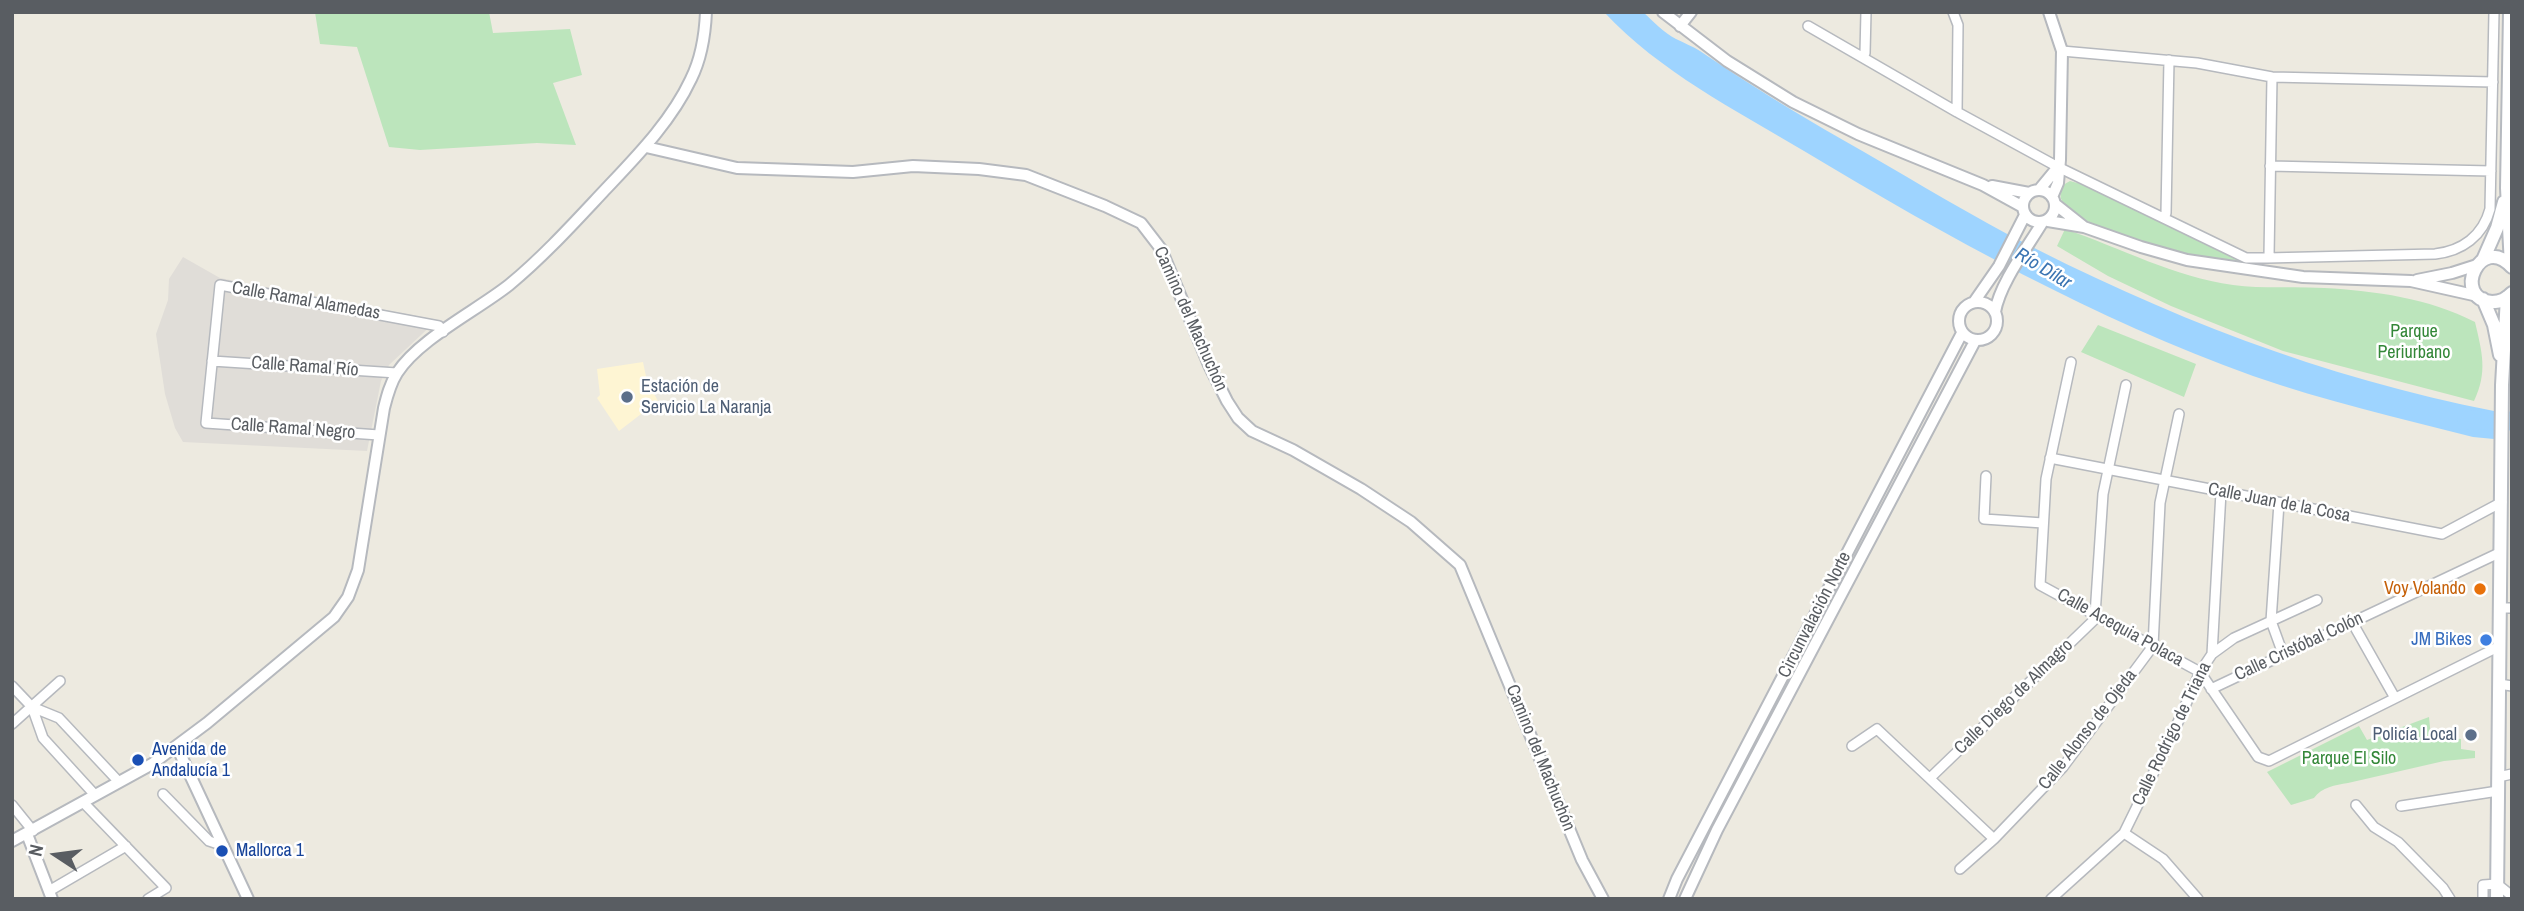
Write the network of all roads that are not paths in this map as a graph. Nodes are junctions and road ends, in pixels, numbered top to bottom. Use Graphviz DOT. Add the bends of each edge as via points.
graph roads {
  1 [pos="706,12"];
  2 [pos="1663,12"];
  3 [pos="1691,12"];
  4 [pos="1866,12"];
  5 [pos="1953,12"];
  6 [pos="2049,12"];
  7 [pos="2494,12"];
  8 [pos="2510,12"];
  9 [pos="1680,26"];
  10 [pos="1808,26"];
  11 [pos="2062,51"];
  12 [pos="1863,57"];
  13 [pos="2169,60"];
  14 [pos="2272,77"];
  15 [pos="2493,82"];
  16 [pos="1957,112"];
  17 [pos="646,146"];
  18 [pos="2270,166"];
  19 [pos="2058,167"];
  20 [pos="2491,171"];
  21 [pos="1983,185"];
  22 [pos="2507,188"];
  23 [pos="2034,191"];
  24 [pos="2054,200"];
  25 [pos="2024,211"];
  26 [pos="2164,218"];
  27 [pos="2045,222"];
  28 [pos="2084,228"];
  29 [pos="2269,256"];
  30 [pos="2480,262"];
  31 [pos="2511,266"];
  32 [pos="2411,281"];
  33 [pos="2510,295"];
  34 [pos="2480,298"];
  35 [pos="1974,302"];
  36 [pos="1995,312"];
  37 [pos="443,332"];
  38 [pos="1962,333"];
  39 [pos="1975,341"];
  40 [pos="212,361"];
  41 [pos="2071,362"];
  42 [pos="397,373"];
  43 [pos="2126,385"];
  44 [pos="2502,385"];
  45 [pos="2179,414"];
  46 [pos="206,424"];
  47 [pos="379,435"];
  48 [pos="2505,452"];
  49 [pos="2050,458"];
  50 [pos="2108,470"];
  51 [pos="1986,476"];
  52 [pos="2165,481"];
  53 [pos="2221,492"];
  54 [pos="2502,502"];
  55 [pos="2278,503"];
  56 [pos="2043,523"];
  57 [pos="2501,552"];
  58 [pos="2317,600"];
  59 [pos="2506,608"];
  60 [pos="2095,615"];
  61 [pos="2271,621"];
  62 [pos="2352,622"];
  63 [pos="2153,646"];
  64 [pos="2500,646"];
  65 [pos="2212,654"];
  66 [pos="2283,654"];
  67 [pos="2200,672"];
  68 [pos="60,681"];
  69 [pos="2506,685"];
  70 [pos="12,686"];
  71 [pos="2211,689"];
  72 [pos="2395,698"];
  73 [pos="32,707"];
  74 [pos="12,723"];
  75 [pos="1852,746"];
  76 [pos="177,747"];
  77 [pos="2505,775"];
  78 [pos="1930,778"];
  79 [pos="119,782"];
  80 [pos="2498,791"];
  81 [pos="163,794"];
  82 [pos="95,795"];
  83 [pos="83,802"];
  84 [pos="12,805"];
  85 [pos="2356,805"];
  86 [pos="2402,806"];
  87 [pos="30,832"];
  88 [pos="2124,833"];
  89 [pos="1994,839"];
  90 [pos="12,841"];
  91 [pos="126,846"];
  92 [pos="223,846"];
  93 [pos="1960,869"];
  94 [pos="2497,884"];
  95 [pos="50,895"];
  96 [pos="2512,897"];
  97 [pos="2054,898"];
  98 [pos="149,899"];
  99 [pos="248,899"];
  100 [pos="1603,899"];
  101 [pos="1669,899"];
  102 [pos="1685,899"];
  103 [pos="2198,899"];
  104 [pos="2450,899"];
  105 [pos="2483,899"];
  106 [pos="2497,899"];
  1 -- 17 [label="street" via="692,78"];
  2 -- 9 [label="street"];
  3 -- 9 [label="street"];
  4 -- 12 [label="street"];
  5 -- 16 [label="street" via="1958,25"];
  6 -- 11 [label="street"];
  7 -- 15 [label="street"];
  8 -- 22 [label="main road"];
  9 -- 21 [label="street" via="1793,102"];
  10 -- 12 [label="street"];
  11 -- 13 [label="street"];
  11 -- 19 [label="street"];
  12 -- 16 [label="street"];
  13 -- 14 [label="street"];
  13 -- 26 [label="street"];
  14 -- 15 [label="street"];
  14 -- 18 [label="street"];
  15 -- 20 [label="street"];
  16 -- 19 [label="street"];
  17 -- 37 [label="street" via="524,272"];
  17 -- 100 [label="street, Camino del Machuchón" via="737,168 853,172 913,166 1026,175 1142,223 1161,249 1209,365 1238,418 1252,431 1361,489 1411,522 1461,565 1582,860"];
  18 -- 20 [label="street"];
  18 -- 29 [label="street"];
  19 -- 23 [label="street"];
  19 -- 24 [label="street"];
  19 -- 26 [label="street"];
  20 -- 29 [label="street" via="2487,219 2474,238 2449,253"];
  21 -- 23 [label="street"];
  21 -- 25 [label="street"];
  22 -- 30 [label="main road" via="2497,228"];
  22 -- 31 [label="main road"];
  23 -- 24 [label="street" via="2046,191"];
  23 -- 25 [label="street"];
  24 -- 27 [label="street" via="2054,214"];
  24 -- 28 [label="street"];
  25 -- 27 [label="street" via="2033,222"];
  25 -- 35 [label="street" via="2015,237"];
  26 -- 29 [label="street" via="2246,258"];
  27 -- 28 [label="street"];
  27 -- 36 [label="street" via="2012,273"];
  28 -- 32 [label="street" via="2187,260 2242,270"];
  30 -- 31 [label="main road" via="2499,258"];
  30 -- 32 [label="street"];
  30 -- 34 [label="main road" via="2471,279"];
  32 -- 34 [label="street"];
  33 -- 34 [label="main road" via="2495,302"];
  33 -- 44 [label="main road"];
  34 -- 44 [label="main road" via="2494,325"];
  35 -- 36 [label="street"];
  35 -- 38 [label="street" via="1960,314"];
  36 -- 39 [label="street" via="1995,330"];
  37 -- 40 [label="street, Calle Ramal Alamedas" via="439,326 220,285"];
  37 -- 42 [label="street"];
  38 -- 39 [label="street"];
  38 -- 101 [label="street, Circunvalación Norte"];
  39 -- 102 [label="street, Circunvalación Norte"];
  40 -- 42 [label="street, Calle Ramal Río"];
  40 -- 46 [label="street, Calle Ramal Alamedas"];
  41 -- 49 [label="street"];
  42 -- 47 [label="street"];
  43 -- 50 [label="street"];
  44 -- 48 [label="main road"];
  45 -- 52 [label="street"];
  46 -- 47 [label="street, Calle Ramal Negro"];
  47 -- 76 [label="street" via="358,570 348,597 334,617"];
  48 -- 54 [label="main road"];
  49 -- 50 [label="street, Calle Juan de la Cosa"];
  49 -- 56 [label="street"];
  50 -- 52 [label="street, Calle Juan de la Cosa"];
  50 -- 60 [label="street"];
  51 -- 56 [label="street" via="1984,519"];
  52 -- 53 [label="street, Calle Juan de la Cosa"];
  52 -- 63 [label="street"];
  53 -- 55 [label="street, Calle Juan de la Cosa"];
  53 -- 65 [label="street"];
  54 -- 55 [label="street, Calle Juan de la Cosa" via="2442,534"];
  54 -- 57 [label="main road"];
  55 -- 61 [label="street"];
  56 -- 60 [label="street, Calle Acequia Polaca" via="2040,585"];
  57 -- 59 [label="main road"];
  57 -- 62 [label="street, Calle Cristóbal Colón"];
  58 -- 61 [label="street, Calle Rodrigo de Triana"];
  59 -- 64 [label="main road"];
  60 -- 63 [label="street, Calle Acequia Polaca"];
  60 -- 78 [label="street, Calle Diego de Almagro"];
  61 -- 65 [label="street, Calle Rodrigo de Triana"];
  61 -- 66 [label="street"];
  62 -- 66 [label="street, Calle Cristóbal Colón"];
  62 -- 72 [label="street"];
  63 -- 67 [label="street, Calle Acequia Polaca"];
  63 -- 89 [label="street, Calle Alonso de Ojeda" via="2063,767"];
  64 -- 69 [label="main road"];
  64 -- 72 [label="street"];
  65 -- 67 [label="street, Calle Rodrigo de Triana"];
  66 -- 71 [label="street, Calle Cristóbal Colón"];
  67 -- 71 [label="street"];
  67 -- 88 [label="street, Calle Rodrigo de Triana"];
  68 -- 73 [label="street"];
  69 -- 77 [label="main road"];
  70 -- 73 [label="street"];
  71 -- 72 [label="street" via="2258,757 2269,761"];
  73 -- 74 [label="street"];
  73 -- 79 [label="street" via="59,718"];
  73 -- 82 [label="street" via="43,738"];
  75 -- 78 [label="street" via="1877,729"];
  76 -- 79 [label="street"];
  76 -- 92 [label="street"];
  77 -- 80 [label="main road"];
  78 -- 89 [label="street"];
  79 -- 82 [label="street"];
  80 -- 86 [label="street"];
  80 -- 94 [label="main road"];
  81 -- 92 [label="street" via="209,841"];
  82 -- 83 [label="street"];
  83 -- 87 [label="street"];
  83 -- 91 [label="street"];
  84 -- 87 [label="street"];
  85 -- 104 [label="street" via="2374,827 2398,842"];
  87 -- 90 [label="street"];
  87 -- 95 [label="street"];
  88 -- 97 [label="street, Calle Rodrigo de Triana"];
  88 -- 103 [label="street" via="2163,859"];
  89 -- 93 [label="street, Calle Alonso de Ojeda"];
  91 -- 95 [label="street"];
  91 -- 98 [label="street" via="166,888"];
  92 -- 99 [label="street"];
  94 -- 96 [label="street"];
  94 -- 105 [label="street" via="2483,885"];
  94 -- 106 [label="main road"];
}
